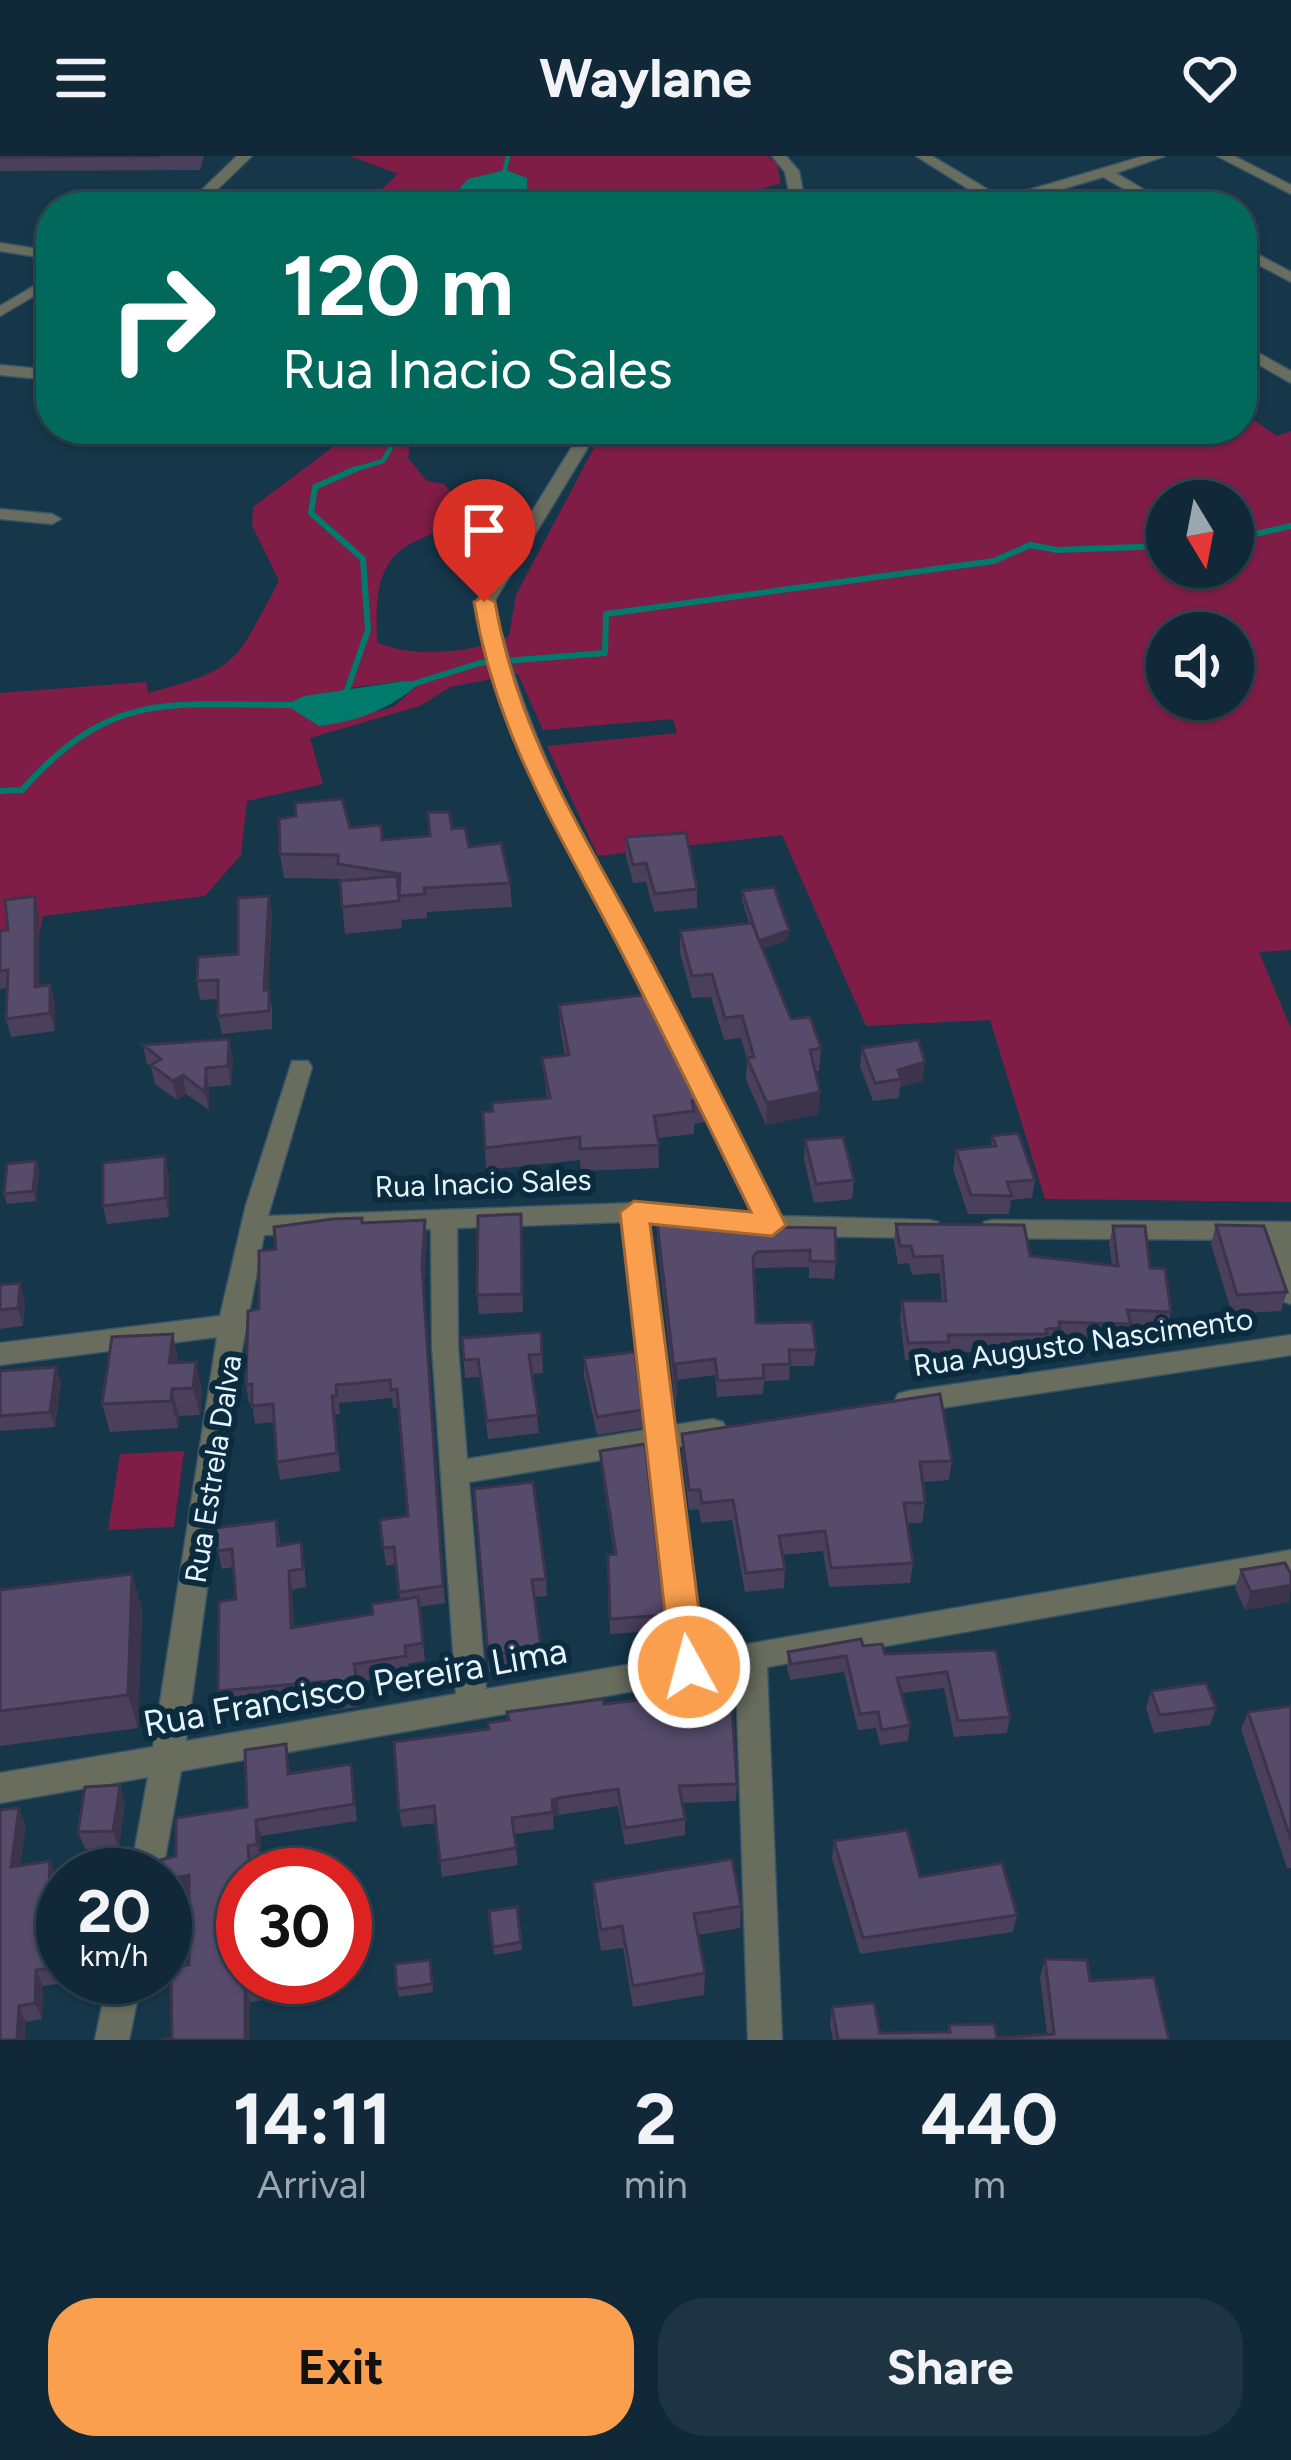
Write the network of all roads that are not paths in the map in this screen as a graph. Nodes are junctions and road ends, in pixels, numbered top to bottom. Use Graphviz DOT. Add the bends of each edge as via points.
graph roads {
  1 [pos="245,156"];
  2 [pos="779,156"];
  3 [pos="923,156"];
  4 [pos="1158,156"];
  5 [pos="1224,156"];
  6 [pos="1105,172"];
  7 [pos="1291,190"];
  8 [pos="207,192"];
  9 [pos="797,192"];
  10 [pos="983,192"];
  11 [pos="1044,192"];
  12 [pos="1140,192"];
  13 [pos="0,248"];
  14 [pos="36,252"];
  15 [pos="1257,259"];
  16 [pos="1291,278"];
  17 [pos="36,289"];
  18 [pos="0,312"];
  19 [pos="1257,358"];
  20 [pos="6,371"];
  21 [pos="36,374"];
  22 [pos="1291,378"];
  23 [pos="0,394"];
  24 [pos="583,444"];
  25 [pos="0,514"];
  26 [pos="52,519"];
  27 [pos="300,1067"];
  28 [pos="634,1212"];
  29 [pos="444,1217"];
  30 [pos="772,1225"];
  31 [pos="253,1226"];
  32 [pos="1283,1231"];
  33 [pos="1291,1294"];
  34 [pos="235,1324"];
  35 [pos="1291,1345"];
  36 [pos="0,1354"];
  37 [pos="879,1406"];
  38 [pos="748,1425"];
  39 [pos="662,1438"];
  40 [pos="458,1472"];
  41 [pos="1291,1562"];
  42 [pos="751,1657"];
  43 [pos="689,1667"];
  44 [pos="472,1706"];
  45 [pos="170,1759"];
  46 [pos="0,1788"];
  47 [pos="152,1848"];
  48 [pos="119,2004"];
  49 [pos="112,2040"];
  50 [pos="765,2040"];
  1 -- 8 [label="street"];
  2 -- 9 [label="street"];
  3 -- 10 [label="street"];
  4 -- 6 [label="street"];
  5 -- 7 [label="street"];
  6 -- 11 [label="street"];
  6 -- 12 [label="street"];
  13 -- 14 [label="street"];
  15 -- 16 [label="street"];
  17 -- 18 [label="street"];
  19 -- 22 [label="street"];
  20 -- 21 [label="street"];
  20 -- 23 [label="street"];
  24 -- 30 [label="street" via="484,602 494,661 519,735"];
  25 -- 26 [label="street"];
  27 -- 31 [label="street, Rua Estrela Dalva"];
  28 -- 29 [label="street, Rua Inacio Sales"];
  28 -- 30 [label="street, Rua Inacio Sales"];
  28 -- 39 [label="street"];
  29 -- 31 [label="street, Rua Inacio Sales"];
  29 -- 40 [label="street" via="445,1347"];
  30 -- 32 [label="street, Rua Inacio Sales"];
  31 -- 34 [label="street, Rua Estrela Dalva"];
  32 -- 33 [label="street"];
  34 -- 36 [label="street"];
  34 -- 45 [label="street, Rua Estrela Dalva"];
  35 -- 37 [label="street, Rua Augusto Nascimento"];
  38 -- 39 [label="street"];
  39 -- 40 [label="street"];
  39 -- 43 [label="street"];
  40 -- 44 [label="street"];
  41 -- 42 [label="street, Rua Francisco Pereira Lima"];
  42 -- 43 [label="street, Rua Francisco Pereira Lima"];
  42 -- 50 [label="street"];
  43 -- 44 [label="street, Rua Francisco Pereira Lima"];
  44 -- 45 [label="street, Rua Francisco Pereira Lima"];
  45 -- 46 [label="street, Rua Francisco Pereira Lima"];
  45 -- 47 [label="street, Rua Estrela Dalva"];
  48 -- 49 [label="street"];
}
